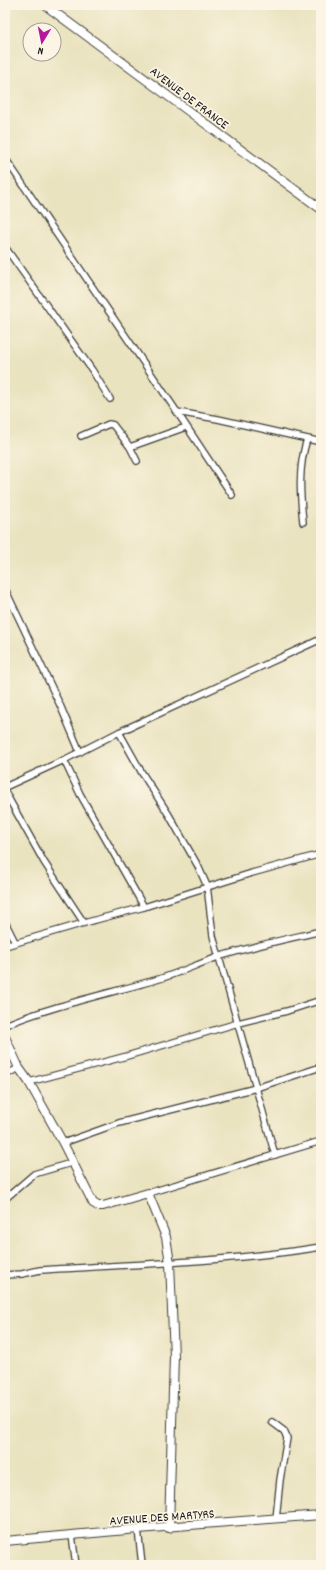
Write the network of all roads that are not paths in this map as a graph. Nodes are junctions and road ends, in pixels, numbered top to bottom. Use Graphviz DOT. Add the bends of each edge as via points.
graph roads {
  1 [pos="44,5"];
  2 [pos="5,158"];
  3 [pos="321,209"];
  4 [pos="5,247"];
  5 [pos="110,399"];
  6 [pos="177,412"];
  7 [pos="186,428"];
  8 [pos="81,436"];
  9 [pos="308,439"];
  10 [pos="321,442"];
  11 [pos="130,447"];
  12 [pos="137,461"];
  13 [pos="232,494"];
  14 [pos="303,522"];
  15 [pos="5,589"];
  16 [pos="321,639"];
  17 [pos="119,732"];
  18 [pos="80,752"];
  19 [pos="64,760"];
  20 [pos="5,787"];
  21 [pos="5,792"];
  22 [pos="321,854"];
  23 [pos="207,886"];
  24 [pos="144,907"];
  25 [pos="5,922"];
  26 [pos="84,923"];
  27 [pos="321,931"];
  28 [pos="15,942"];
  29 [pos="5,946"];
  30 [pos="218,957"];
  31 [pos="321,1000"];
  32 [pos="238,1023"];
  33 [pos="5,1025"];
  34 [pos="5,1037"];
  35 [pos="321,1067"];
  36 [pos="19,1068"];
  37 [pos="5,1075"];
  38 [pos="29,1082"];
  39 [pos="256,1088"];
  40 [pos="321,1141"];
  41 [pos="62,1143"];
  42 [pos="275,1155"];
  43 [pos="71,1163"];
  44 [pos="148,1193"];
  45 [pos="5,1199"];
  46 [pos="321,1246"];
  47 [pos="170,1263"];
  48 [pos="5,1275"];
  49 [pos="272,1422"];
  50 [pos="321,1515"];
  51 [pos="276,1519"];
  52 [pos="168,1528"];
  53 [pos="138,1529"];
  54 [pos="72,1536"];
  55 [pos="5,1541"];
  56 [pos="76,1565"];
  57 [pos="142,1565"];
  1 -- 3 [label="main road, AVENUE DE FRANCE"];
  2 -- 6 [label="street"];
  4 -- 5 [label="street"];
  6 -- 7 [label="street"];
  6 -- 9 [label="street"];
  7 -- 11 [label="street"];
  7 -- 13 [label="street"];
  8 -- 11 [label="street" via="112,424"];
  9 -- 10 [label="street"];
  9 -- 14 [label="street" via="300,473"];
  11 -- 12 [label="street"];
  15 -- 18 [label="street"];
  16 -- 17 [label="street"];
  17 -- 18 [label="street"];
  17 -- 23 [label="street" via="169,815"];
  18 -- 19 [label="street"];
  19 -- 20 [label="street"];
  19 -- 24 [label="street" via="80,794"];
  21 -- 26 [label="street" via="44,862"];
  22 -- 23 [label="street"];
  23 -- 24 [label="street"];
  23 -- 30 [label="street" via="212,933"];
  24 -- 26 [label="street"];
  25 -- 28 [label="street"];
  26 -- 28 [label="street"];
  27 -- 30 [label="street"];
  28 -- 29 [label="street"];
  30 -- 32 [label="street"];
  30 -- 33 [label="street" via="158,979 33,1014"];
  31 -- 32 [label="street"];
  32 -- 38 [label="street"];
  32 -- 39 [label="street"];
  34 -- 36 [label="main road"];
  35 -- 39 [label="street"];
  36 -- 37 [label="street"];
  36 -- 38 [label="main road"];
  38 -- 41 [label="main road"];
  39 -- 41 [label="street" via="119,1123"];
  39 -- 42 [label="street"];
  40 -- 42 [label="street"];
  41 -- 43 [label="main road"];
  42 -- 44 [label="street"];
  43 -- 44 [label="main road" via="93,1203 98,1206"];
  43 -- 45 [label="street" via="34,1174"];
  44 -- 47 [label="main road" via="166,1237"];
  46 -- 47 [label="street"];
  47 -- 48 [label="street" via="40,1270"];
  47 -- 52 [label="main road" via="174,1356"];
  49 -- 51 [label="street" via="284,1431 287,1438"];
  50 -- 51 [label="main road, AVENUE DES MARTYRS"];
  51 -- 52 [label="main road, AVENUE DES MARTYRS"];
  52 -- 53 [label="main road, AVENUE DES MARTYRS"];
  53 -- 54 [label="main road, AVENUE DES MARTYRS"];
  53 -- 57 [label="street"];
  54 -- 55 [label="main road, AVENUE DES MARTYRS"];
  54 -- 56 [label="street"];
}
